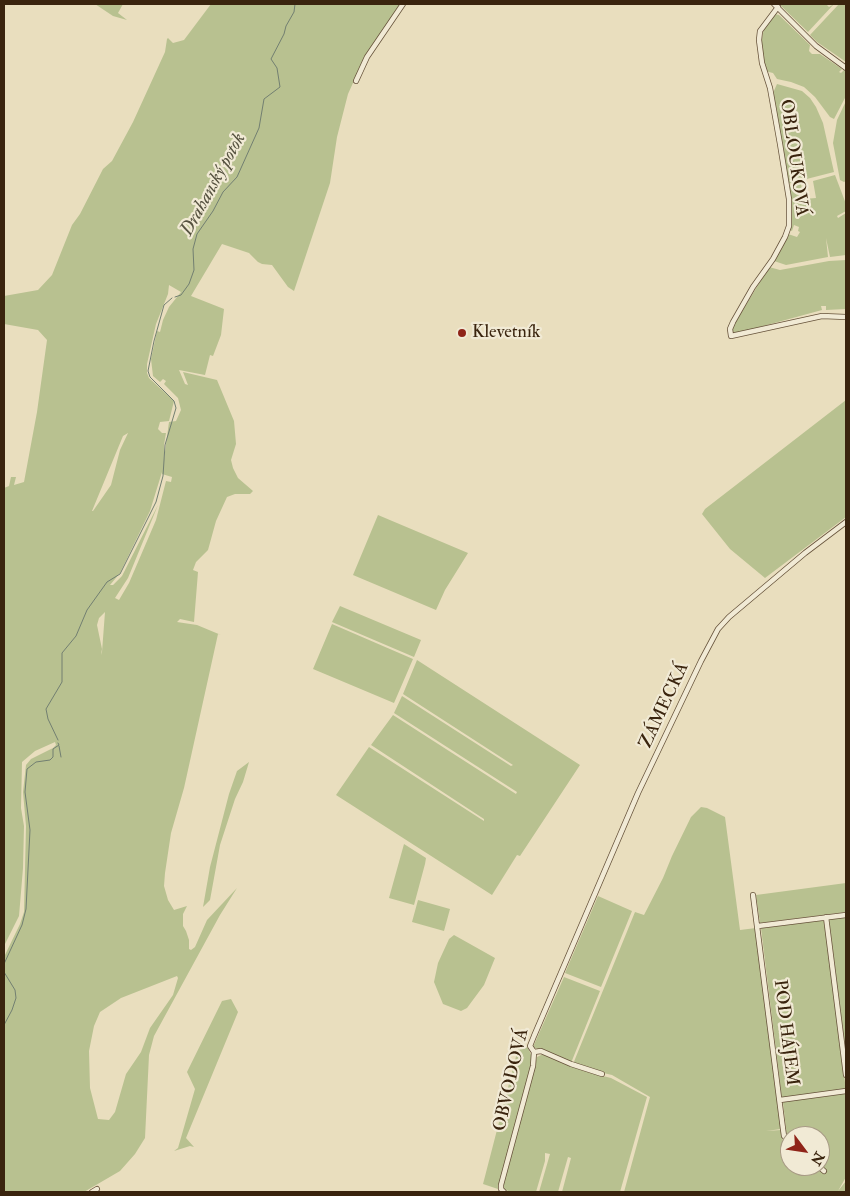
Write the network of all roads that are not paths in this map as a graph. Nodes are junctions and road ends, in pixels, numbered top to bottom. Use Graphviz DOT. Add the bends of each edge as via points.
graph roads {
  1 [pos="403,4"];
  2 [pos="776,5"];
  3 [pos="846,68"];
  4 [pos="356,81"];
  5 [pos="846,317"];
  6 [pos="846,522"];
  7 [pos="753,895"];
  8 [pos="846,915"];
  9 [pos="826,917"];
  10 [pos="758,926"];
  11 [pos="571,948"];
  12 [pos="534,1052"];
  13 [pos="602,1074"];
  14 [pos="846,1075"];
  15 [pos="846,1091"];
  16 [pos="780,1100"];
  17 [pos="783,1126"];
  18 [pos="97,1189"];
  19 [pos="92,1192"];
  20 [pos="504,1192"];
  1 -- 4 [label="street" via="367,57"];
  2 -- 3 [label="street" via="816,46"];
  2 -- 5 [label="street, OBLOUKOVÁ" via="760,31 759,40 780,144 789,226 773,259 733,322 731,336 822,316"];
  6 -- 11 [label="street, ZÁMECKÁ" via="805,553 718,629 638,793"];
  7 -- 10 [label="street, POD HÁJEM"];
  8 -- 9 [label="street"];
  9 -- 10 [label="street"];
  9 -- 14 [label="street"];
  10 -- 16 [label="street, POD HÁJEM"];
  11 -- 12 [label="street, OBVODOVÁ" via="530,1046"];
  12 -- 13 [label="street"];
  12 -- 20 [label="street, OBVODOVÁ" via="501,1185"];
  15 -- 16 [label="street"];
  16 -- 17 [label="street, POD HÁJEM"];
  18 -- 19 [label="street"];
}
